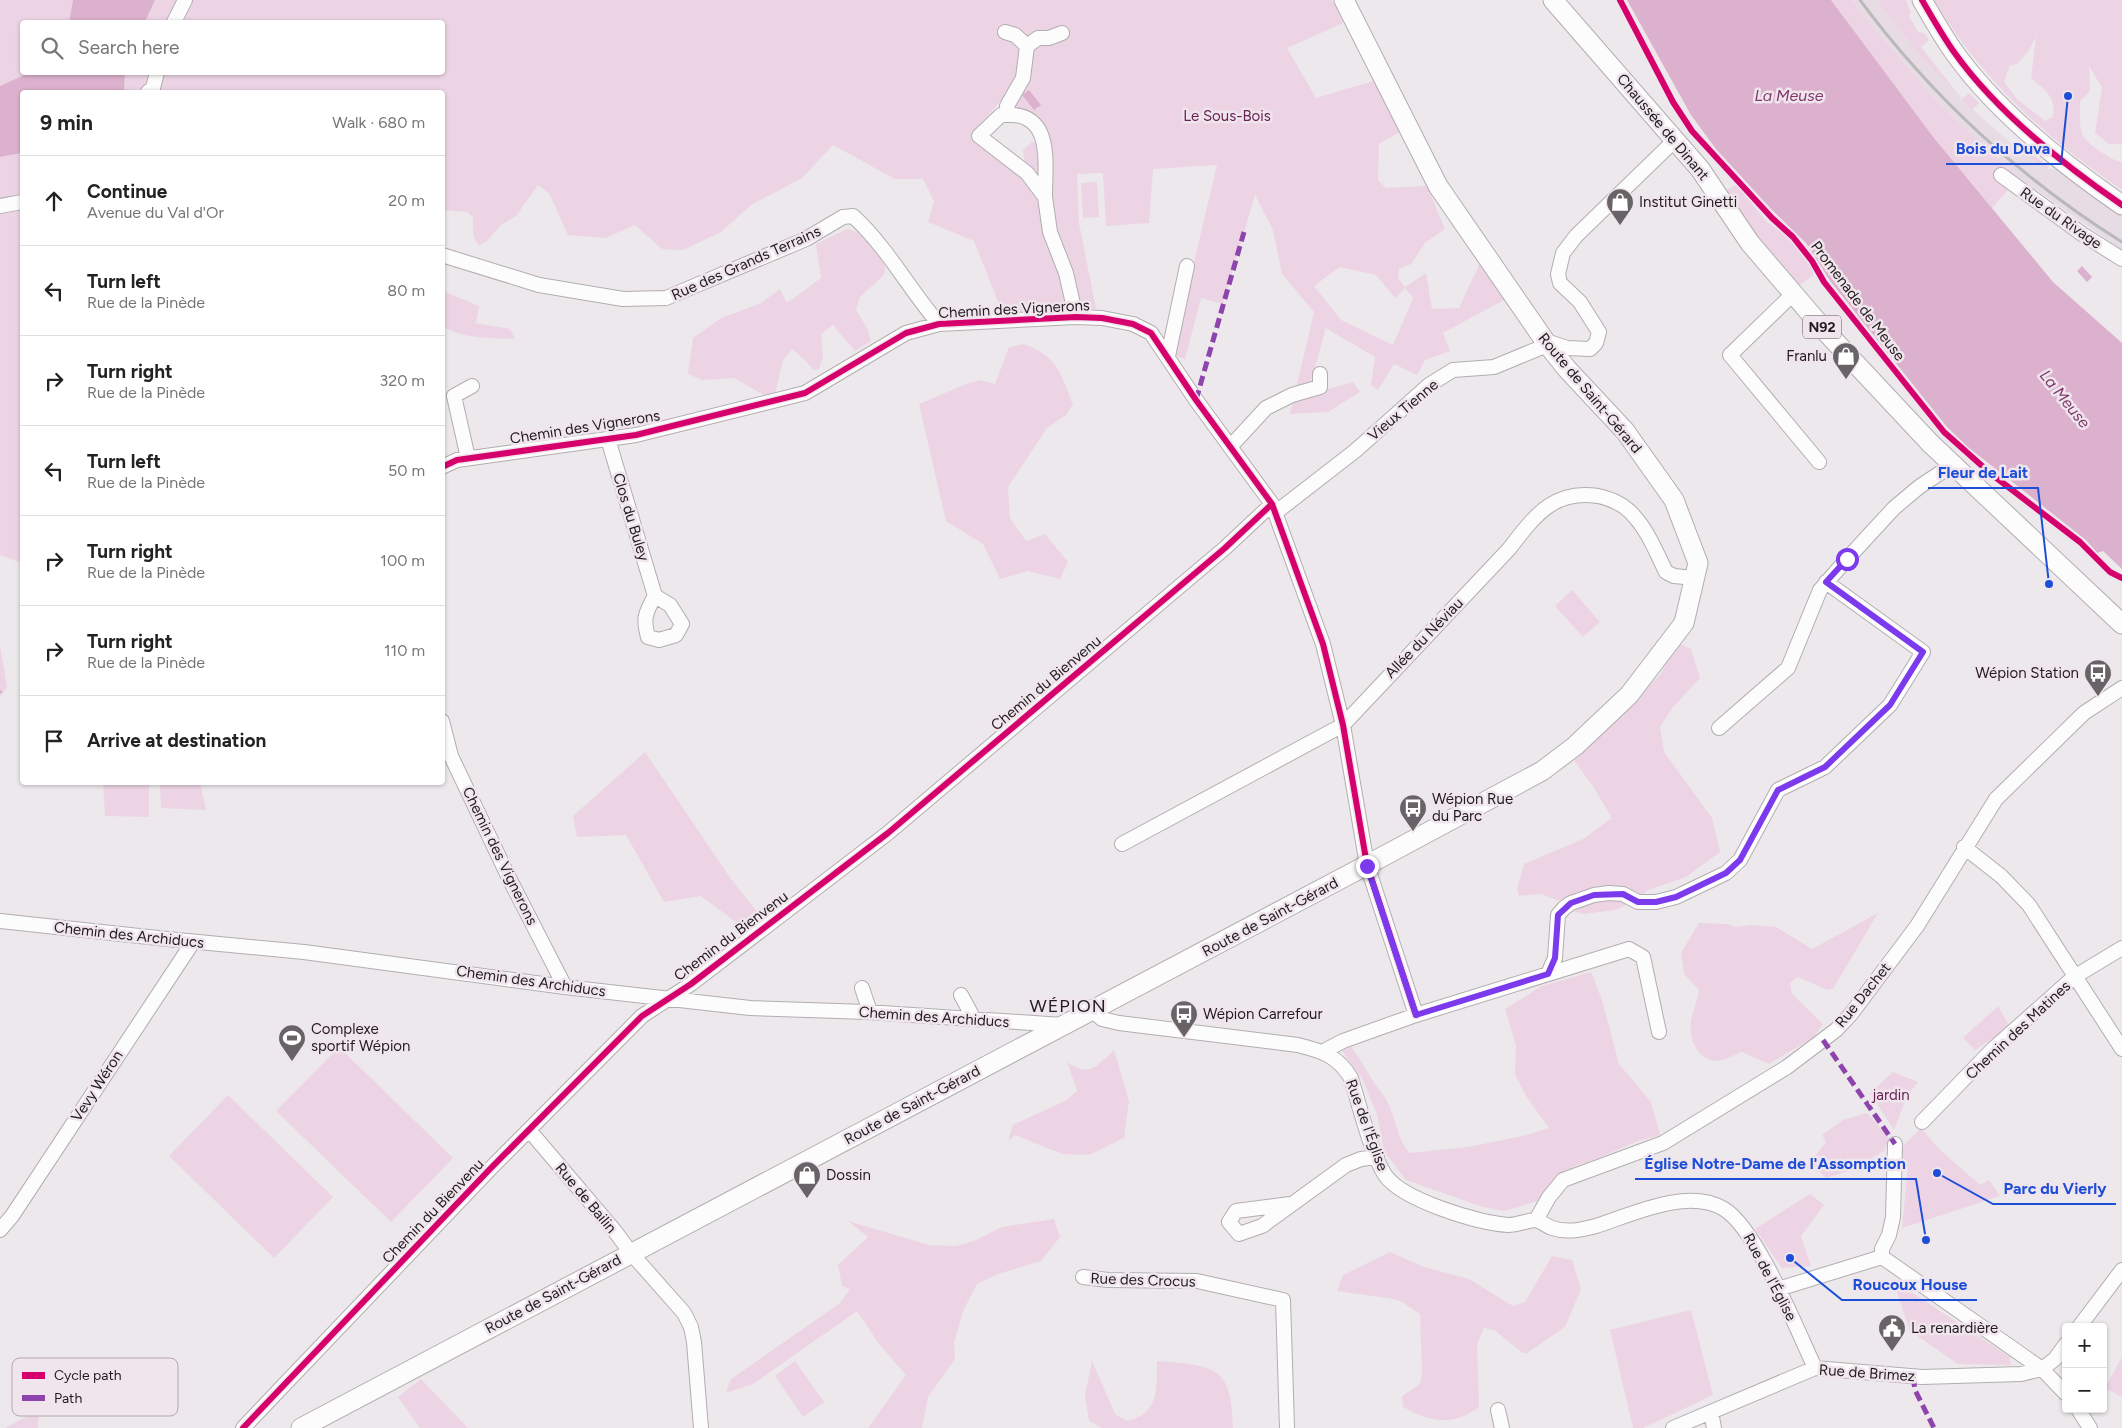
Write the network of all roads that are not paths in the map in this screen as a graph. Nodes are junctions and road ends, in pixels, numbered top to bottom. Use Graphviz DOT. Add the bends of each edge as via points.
graph roads {
  1 [pos="185,0"];
  2 [pos="1344,0"];
  3 [pos="1554,0"];
  4 [pos="1922,0"];
  5 [pos="175,20"];
  6 [pos="1005,32"];
  7 [pos="1062,33"];
  8 [pos="1027,46"];
  9 [pos="156,75"];
  10 [pos="150,90"];
  11 [pos="1008,114"];
  12 [pos="1675,140"];
  13 [pos="2002,176"];
  14 [pos="1045,197"];
  15 [pos="20,202"];
  16 [pos="2122,205"];
  17 [pos="0,206"];
  18 [pos="445,256"];
  19 [pos="2122,259"];
  20 [pos="1187,266"];
  21 [pos="1794,294"];
  22 [pos="1076,317"];
  23 [pos="939,324"];
  24 [pos="1546,344"];
  25 [pos="1168,356"];
  26 [pos="1320,374"];
  27 [pos="472,386"];
  28 [pos="608,438"];
  29 [pos="1230,447"];
  30 [pos="468,458"];
  31 [pos="1818,462"];
  32 [pos="1952,464"];
  33 [pos="445,466"];
  34 [pos="1273,508"];
  35 [pos="1694,578"];
  36 [pos="1826,582"];
  37 [pos="655,596"];
  38 [pos="2122,624"];
  39 [pos="2122,688"];
  40 [pos="1343,725"];
  41 [pos="1719,728"];
  42 [pos="445,733"];
  43 [pos="1122,844"];
  44 [pos="1964,847"];
  45 [pos="1367,866"];
  46 [pos="0,921"];
  47 [pos="193,942"];
  48 [pos="2122,948"];
  49 [pos="1548,974"];
  50 [pos="2074,978"];
  51 [pos="565,987"];
  52 [pos="862,988"];
  53 [pos="961,995"];
  54 [pos="669,998"];
  55 [pos="1092,1010"];
  56 [pos="870,1012"];
  57 [pos="1416,1015"];
  58 [pos="974,1019"];
  59 [pos="1064,1025"];
  60 [pos="1658,1032"];
  61 [pos="2122,1049"];
  62 [pos="1324,1051"];
  63 [pos="1922,1122"];
  64 [pos="529,1130"];
  65 [pos="1896,1144"];
  66 [pos="1377,1157"];
  67 [pos="1290,1204"];
  68 [pos="1536,1220"];
  69 [pos="0,1230"];
  70 [pos="631,1254"];
  71 [pos="1882,1257"];
  72 [pos="2122,1270"];
  73 [pos="1083,1277"];
  74 [pos="1778,1288"];
  75 [pos="2082,1323"];
  76 [pos="2062,1349"];
  77 [pos="1815,1368"];
  78 [pos="2042,1369"];
  79 [pos="2062,1390"];
  80 [pos="1498,1410"];
  81 [pos="1711,1412"];
  82 [pos="2081,1413"];
  83 [pos="243,1428"];
  84 [pos="301,1428"];
  85 [pos="701,1428"];
  86 [pos="1287,1428"];
  87 [pos="1502,1428"];
  88 [pos="1672,1428"];
  89 [pos="1714,1428"];
  90 [pos="2090,1428"];
  1 -- 5 [label="street"];
  2 -- 24 [label="main road, Route de Saint-Gérard" via="1438,186"];
  3 -- 12 [label="main road, Chaussée de Dinant / N92"];
  4 -- 16 [label="main road" via="1954,52 1986,90 2047,148"];
  6 -- 8 [label="street" via="1015,35"];
  7 -- 8 [label="street" via="1038,38"];
  8 -- 11 [label="street" via="1023,78 1007,106"];
  9 -- 10 [label="street"];
  11 -- 14 [label="street" via="1023,116 1039,127 1045,145"];
  11 -- 14 [label="street" via="1001,115 979,136 1026,172"];
  12 -- 21 [label="main road, Chaussée de Dinant / N92" via="1700,169 1750,243"];
  12 -- 24 [label="street" via="1576,236 1563,253 1558,274 1560,283 1580,302 1594,322 1598,332 1596,343 1590,349"];
  13 -- 19 [label="street, Rue du Rivage"];
  14 -- 22 [label="street" via="1050,232 1066,273"];
  15 -- 17 [label="street"];
  18 -- 23 [label="street, Rue des Grands Terrains" via="539,286 623,299 666,298 806,239 842,218 853,216 873,234"];
  20 -- 25 [label="street"];
  21 -- 31 [label="street" via="1730,355"];
  21 -- 32 [label="main road, Chaussée de Dinant / N92"];
  22 -- 23 [label="street, Chemin des Vignerons"];
  22 -- 25 [label="street, Chemin des Vignerons" via="1133,324 1151,333"];
  23 -- 28 [label="street, Chemin des Vignerons" via="906,334 805,393 636,435"];
  24 -- 34 [label="street, Vieux Tienne" via="1494,367 1453,370 1429,385 1355,451"];
  24 -- 35 [label="main road, Route de Saint-Gérard" via="1625,431 1674,500 1698,563"];
  25 -- 29 [label="street, Chemin des Vignerons"];
  26 -- 29 [label="street" via="1320,387 1292,395 1266,408"];
  27 -- 30 [label="street" via="454,396"];
  28 -- 30 [label="street, Chemin des Vignerons"];
  28 -- 37 [label="street, Clos du Buley"];
  29 -- 34 [label="street, Chemin des Vignerons"];
  30 -- 33 [label="street, Chemin des Vignerons"];
  32 -- 36 [label="street" via="1894,508"];
  32 -- 38 [label="main road, Chaussée de Dinant / N92"];
  34 -- 40 [label="street, Chemin des Vignerons" via="1323,644"];
  34 -- 54 [label="street, Chemin du Bienvenu" via="888,833"];
  35 -- 40 [label="street, Allée du Néviau" via="1666,572 1640,523 1624,506 1604,497 1587,495 1559,499 1534,519"];
  35 -- 45 [label="main road, Route de Saint-Gérard" via="1684,623 1629,695 1575,746 1542,771"];
  36 -- 41 [label="street" via="1788,668"];
  36 -- 49 [label="street" via="1923,652 1890,705 1825,767 1778,790 1740,860 1726,873 1676,897 1656,902 1638,902 1623,894 1609,893 1579,900 1564,908 1558,915 1555,958"];
  39 -- 44 [label="street, Rue Dachet" via="2084,713 1996,799"];
  40 -- 43 [label="street, Allée du Néviau"];
  40 -- 45 [label="street, Chemin des Vignerons"];
  42 -- 51 [label="street, Chemin des Vignerons" via="451,756"];
  44 -- 50 [label="street" via="2002,876 2029,905"];
  44 -- 68 [label="street, Rue Dachet" via="1917,926 1836,1030 1787,1067 1663,1143 1563,1180"];
  45 -- 55 [label="main road, Route de Saint-Gérard"];
  45 -- 57 [label="street, Chemin des Vignerons"];
  46 -- 47 [label="street, Chemin des Archiducs"];
  47 -- 51 [label="street, Chemin des Archiducs" via="304,952"];
  47 -- 69 [label="street, Vevy Wéron"];
  48 -- 50 [label="street, Chemin des Matines"];
  49 -- 57 [label="street"];
  49 -- 60 [label="street" via="1629,948 1643,957"];
  50 -- 61 [label="street"];
  50 -- 63 [label="street, Chemin des Matines" via="1993,1049"];
  51 -- 54 [label="street, Chemin des Archiducs"];
  52 -- 56 [label="street"];
  53 -- 58 [label="street"];
  54 -- 56 [label="street, Chemin des Archiducs" via="750,1008"];
  54 -- 64 [label="street, Chemin du Bienvenu" via="642,1016"];
  55 -- 59 [label="main road, Route de Saint-Gérard"];
  55 -- 62 [label="street, Rue de l'Église" via="1102,1018 1119,1023"];
  56 -- 58 [label="street, Chemin des Archiducs"];
  57 -- 62 [label="street"];
  58 -- 59 [label="street, Chemin des Archiducs"];
  59 -- 70 [label="main road, Route de Saint-Gérard"];
  62 -- 66 [label="street, Rue de l'Église" via="1351,1078"];
  64 -- 70 [label="street, Rue de Bailin"];
  64 -- 83 [label="street, Chemin du Bienvenu"];
  65 -- 71 [label="street" via="1894,1217"];
  66 -- 67 [label="street" via="1346,1165"];
  66 -- 68 [label="street, Rue de l'Église" via="1383,1172 1393,1183 1406,1194 1423,1201 1457,1213 1510,1225"];
  68 -- 74 [label="street, Rue de l'Église" via="1552,1228 1573,1231 1662,1204 1702,1202 1722,1208 1746,1230"];
  70 -- 84 [label="main road, Route de Saint-Gérard"];
  70 -- 85 [label="street, Rue de Bailin" via="677,1304 691,1326"];
  71 -- 74 [label="street"];
  71 -- 78 [label="street"];
  72 -- 75 [label="street"];
  73 -- 86 [label="street, Rue des Crocus" via="1197,1281 1283,1300"];
  74 -- 77 [label="street, Rue de l'Église"];
  76 -- 78 [label="street"];
  77 -- 78 [label="street, Rue de Brimez" via="1922,1377 2021,1374"];
  77 -- 81 [label="street, Rue de Brimez"];
  78 -- 79 [label="street"];
  80 -- 87 [label="street"];
  81 -- 88 [label="street, Rue de Brimez"];
  81 -- 89 [label="street"];
  82 -- 90 [label="street"];
}
